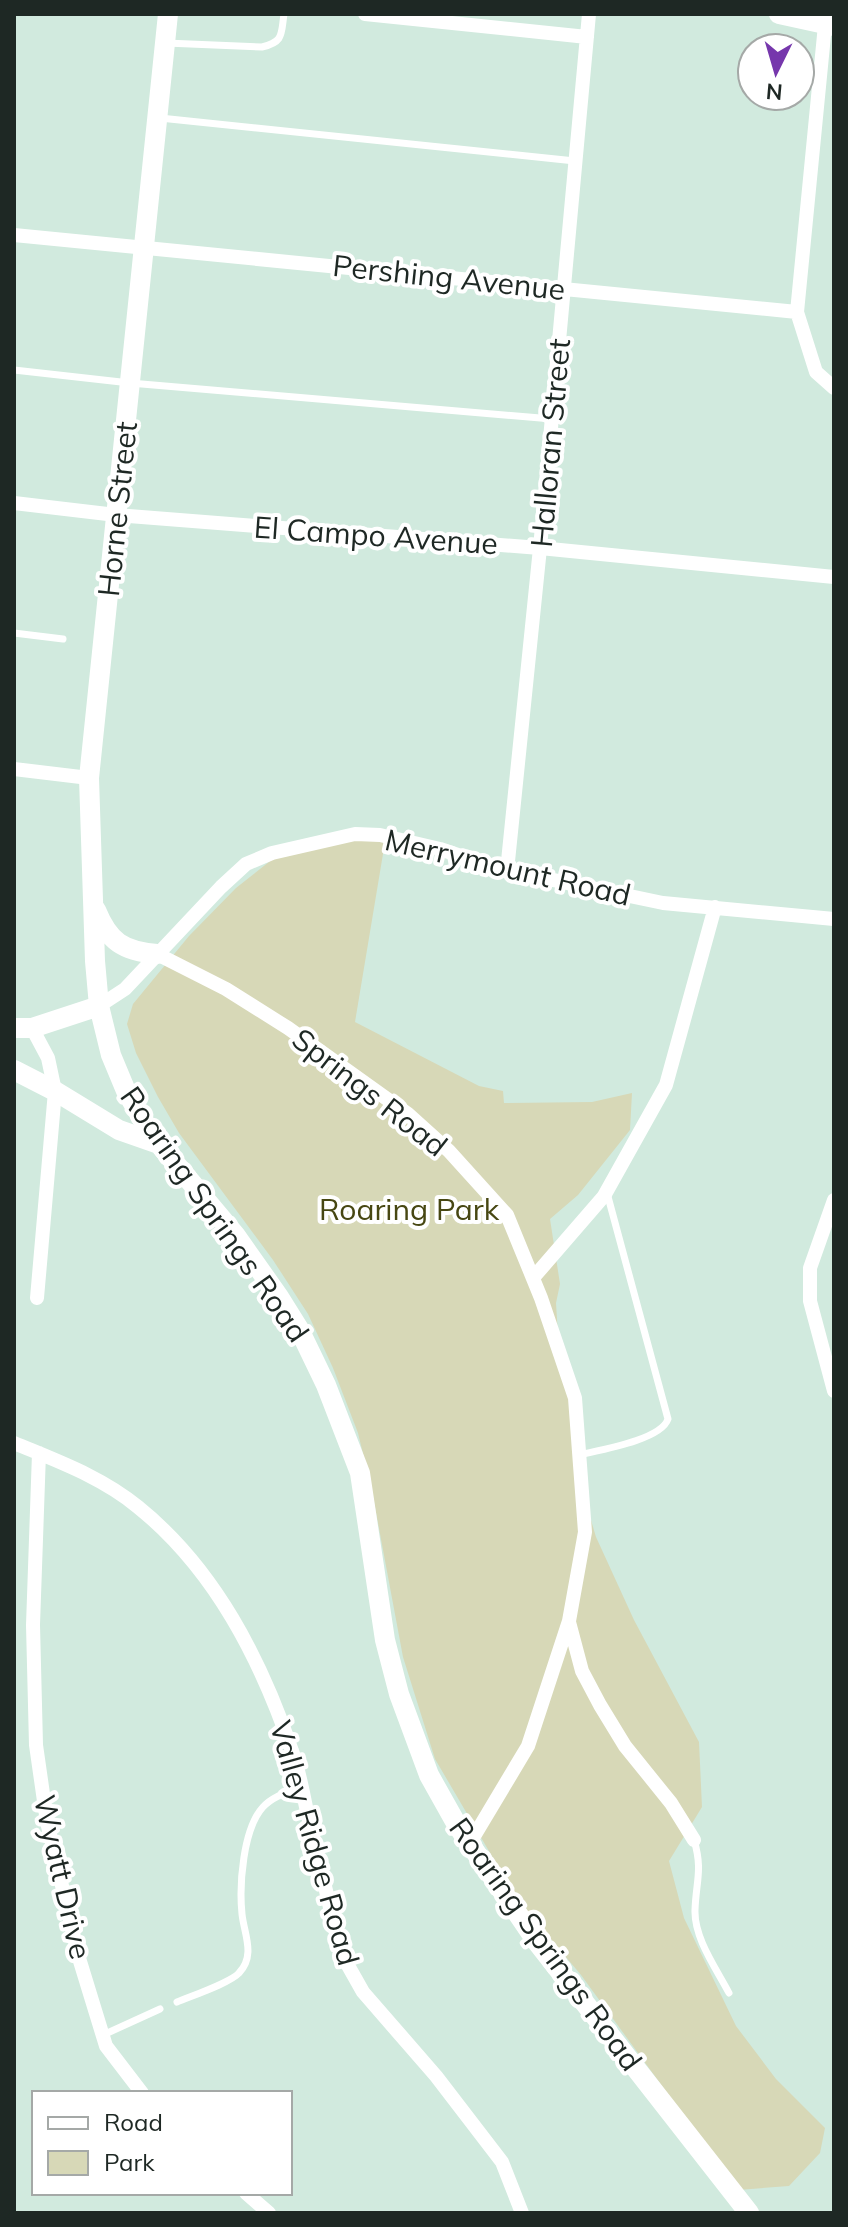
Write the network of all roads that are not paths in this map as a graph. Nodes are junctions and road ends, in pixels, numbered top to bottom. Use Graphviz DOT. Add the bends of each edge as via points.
graph roads {
  1 [pos="168,14"];
  2 [pos="284,14"];
  3 [pos="365,14"];
  4 [pos="589,14"];
  5 [pos="779,14"];
  6 [pos="830,26"];
  7 [pos="587,37"];
  8 [pos="165,42"];
  9 [pos="157,118"];
  10 [pos="575,161"];
  11 [pos="14,235"];
  12 [pos="144,248"];
  13 [pos="564,289"];
  14 [pos="797,312"];
  15 [pos="14,370"];
  16 [pos="130,383"];
  17 [pos="834,388"];
  18 [pos="552,419"];
  19 [pos="14,503"];
  20 [pos="116,515"];
  21 [pos="540,548"];
  22 [pos="834,577"];
  23 [pos="14,633"];
  24 [pos="63,639"];
  25 [pos="14,769"];
  26 [pos="89,778"];
  27 [pos="507,871"];
  28 [pos="94,907"];
  29 [pos="715,907"];
  30 [pos="834,919"];
  31 [pos="157,954"];
  32 [pos="99,1006"];
  33 [pos="23,1028"];
  34 [pos="14,1070"];
  35 [pos="55,1091"];
  36 [pos="159,1144"];
  37 [pos="607,1190"];
  38 [pos="834,1200"];
  39 [pos="533,1278"];
  40 [pos="37,1298"];
  41 [pos="834,1391"];
  42 [pos="14,1443"];
  43 [pos="39,1453"];
  44 [pos="579,1455"];
  45 [pos="569,1621"];
  46 [pos="301,1787"];
  47 [pos="694,1840"];
  48 [pos="470,1843"];
  49 [pos="729,1993"];
  50 [pos="177,2002"];
  51 [pos="160,2009"];
  52 [pos="103,2035"];
  53 [pos="140,2091"];
  54 [pos="248,2195"];
  55 [pos="269,2213"];
  56 [pos="522,2213"];
  57 [pos="749,2213"];
  1 -- 8 [label="street, Horne Street"];
  2 -- 8 [label="lane" via="275,44"];
  3 -- 7 [label="street"];
  4 -- 7 [label="street, Halloran Street"];
  5 -- 6 [label="street"];
  6 -- 14 [label="street"];
  7 -- 10 [label="street, Halloran Street"];
  8 -- 9 [label="street, Horne Street"];
  9 -- 10 [label="lane"];
  9 -- 12 [label="street, Horne Street"];
  10 -- 13 [label="street, Halloran Street"];
  11 -- 12 [label="street, Pershing Avenue"];
  12 -- 13 [label="street, Pershing Avenue"];
  12 -- 16 [label="street, Horne Street"];
  13 -- 14 [label="street, Pershing Avenue"];
  13 -- 18 [label="street, Halloran Street"];
  14 -- 17 [label="street" via="816,372"];
  15 -- 16 [label="lane"];
  16 -- 18 [label="lane"];
  16 -- 20 [label="street, Horne Street"];
  18 -- 21 [label="street, Halloran Street"];
  19 -- 20 [label="street, El Campo Avenue"];
  20 -- 21 [label="street, El Campo Avenue"];
  20 -- 26 [label="street, Horne Street"];
  21 -- 22 [label="street, El Campo Avenue"];
  21 -- 27 [label="street, Halloran Street"];
  23 -- 24 [label="lane"];
  25 -- 26 [label="street"];
  26 -- 28 [label="street, Horne Street"];
  27 -- 29 [label="street, Merrymount Road" via="663,903"];
  27 -- 31 [label="street, Merrymount Road" via="380,835 320,840 246,864"];
  28 -- 31 [label="street" via="113,940"];
  28 -- 32 [label="street, Horne Street"];
  29 -- 30 [label="street, Merrymount Road"];
  29 -- 37 [label="street" via="666,1085"];
  31 -- 32 [label="street, Merrymount Road" via="125,989"];
  31 -- 39 [label="street, Springs Road" via="288,1028 408,1114 507,1215"];
  32 -- 33 [label="street"];
  32 -- 36 [label="street, Roaring Springs Road" via="126,1091"];
  33 -- 35 [label="street" via="48,1058"];
  34 -- 35 [label="street"];
  35 -- 36 [label="street" via="119,1130"];
  35 -- 40 [label="street"];
  36 -- 48 [label="street, Roaring Springs Road" via="253,1260 299,1329 326,1385 360,1473 385,1640 399,1694 429,1775"];
  37 -- 39 [label="street"];
  37 -- 44 [label="lane" via="668,1419 660,1430 622,1446"];
  38 -- 41 [label="street" via="810,1268 810,1301"];
  39 -- 44 [label="street, Springs Road" via="575,1398"];
  42 -- 43 [label="street, Valley Ridge Road"];
  43 -- 46 [label="street, Valley Ridge Road" via="139,1507 204,1576 235,1620 264,1682"];
  43 -- 52 [label="street, Wyatt Drive" via="33,1625 36,1745 47,1822"];
  44 -- 45 [label="street, Springs Road" via="585,1532"];
  45 -- 47 [label="street, Springs Road" via="582,1671 600,1705"];
  45 -- 48 [label="street, Springs Road" via="528,1746"];
  46 -- 50 [label="lane" via="265,1804 253,1820 241,1879 248,1957 238,1974"];
  46 -- 56 [label="street, Valley Ridge Road" via="349,1970 502,2162"];
  47 -- 49 [label="lane" via="701,1861 695,1912 699,1935"];
  48 -- 57 [label="street, Roaring Springs Road" via="537,1942"];
  51 -- 52 [label="lane"];
  52 -- 53 [label="street, Wyatt Drive"];
  54 -- 55 [label="street"];
}
